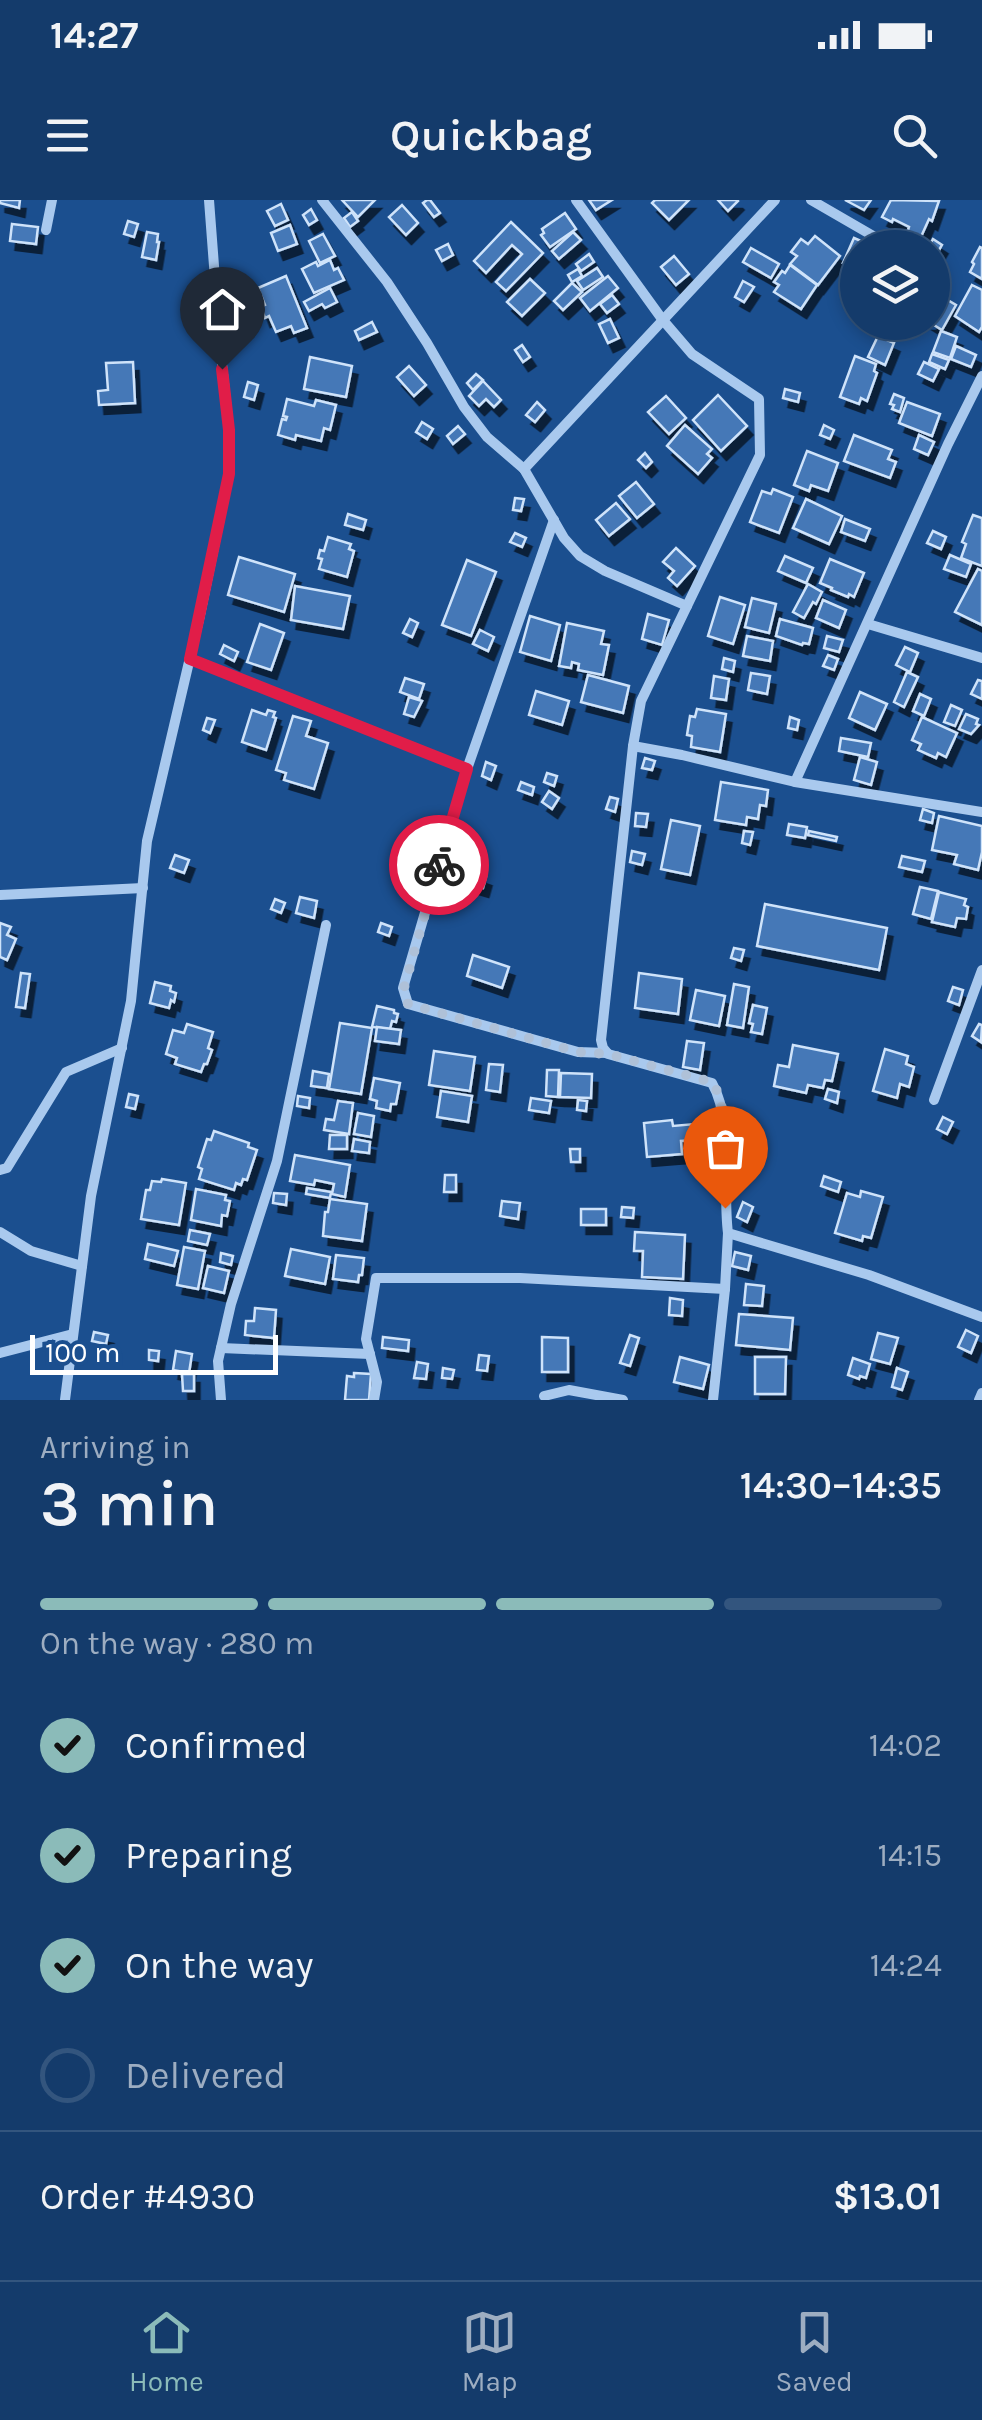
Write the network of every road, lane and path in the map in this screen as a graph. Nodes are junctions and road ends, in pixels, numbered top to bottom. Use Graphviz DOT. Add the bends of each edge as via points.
graph roads {
  1 [pos="52,200"];
  2 [pos="208,200"];
  3 [pos="322,200"];
  4 [pos="576,200"];
  5 [pos="811,200"];
  6 [pos="770,202"];
  7 [pos="46,230"];
  8 [pos="863,230"];
  9 [pos="662,319"];
  10 [pos="982,376"];
  11 [pos="524,469"];
  12 [pos="554,520"];
  13 [pos="687,606"];
  14 [pos="868,624"];
  15 [pos="982,658"];
  16 [pos="190,659"];
  17 [pos="633,746"];
  18 [pos="467,769"];
  19 [pos="795,782"];
  20 [pos="982,812"];
  21 [pos="142,888"];
  22 [pos="0,896"];
  23 [pos="326,925"];
  24 [pos="982,970"];
  25 [pos="122,1048"];
  26 [pos="608,1054"];
  27 [pos="934,1100"];
  28 [pos="0,1170"];
  29 [pos="0,1232"];
  30 [pos="728,1233"];
  31 [pos="82,1266"];
  32 [pos="725,1288"];
  33 [pos="982,1318"];
  34 [pos="72,1334"];
  35 [pos="221,1348"];
  36 [pos="0,1352"];
  37 [pos="370,1354"];
  38 [pos="544,1396"];
  39 [pos="65,1400"];
  40 [pos="221,1400"];
  41 [pos="374,1400"];
  42 [pos="623,1400"];
  43 [pos="713,1400"];
  1 -- 7 [label="street"];
  2 -- 16 [label="street" via="229,474"];
  3 -- 11 [label="street" via="387,282 464,407"];
  4 -- 9 [label="street"];
  5 -- 8 [label="street"];
  6 -- 9 [label="street"];
  9 -- 11 [label="street"];
  9 -- 13 [label="street" via="692,354 759,399 760,455"];
  10 -- 14 [label="street"];
  11 -- 12 [label="street"];
  12 -- 13 [label="street" via="580,556"];
  12 -- 18 [label="street"];
  13 -- 17 [label="street" via="641,701"];
  14 -- 15 [label="street"];
  14 -- 19 [label="street"];
  16 -- 18 [label="street"];
  16 -- 21 [label="street"];
  17 -- 19 [label="street"];
  17 -- 26 [label="street" via="601,1040"];
  18 -- 26 [label="street" via="404,988 408,1004 578,1052"];
  19 -- 20 [label="street"];
  21 -- 22 [label="street"];
  21 -- 25 [label="street"];
  23 -- 35 [label="street" via="277,1161"];
  24 -- 27 [label="street"];
  25 -- 28 [label="street" via="66,1072"];
  25 -- 31 [label="street"];
  26 -- 30 [label="street" via="712,1082 721,1098"];
  29 -- 31 [label="street" via="30,1251"];
  30 -- 32 [label="street"];
  30 -- 33 [label="street"];
  31 -- 34 [label="street"];
  32 -- 37 [label="street" via="376,1278 366,1340"];
  32 -- 43 [label="street"];
  34 -- 36 [label="street"];
  34 -- 39 [label="street"];
  35 -- 37 [label="street"];
  35 -- 40 [label="street"];
  37 -- 41 [label="street" via="378,1382"];
  38 -- 42 [label="street" via="569,1390"];
}
